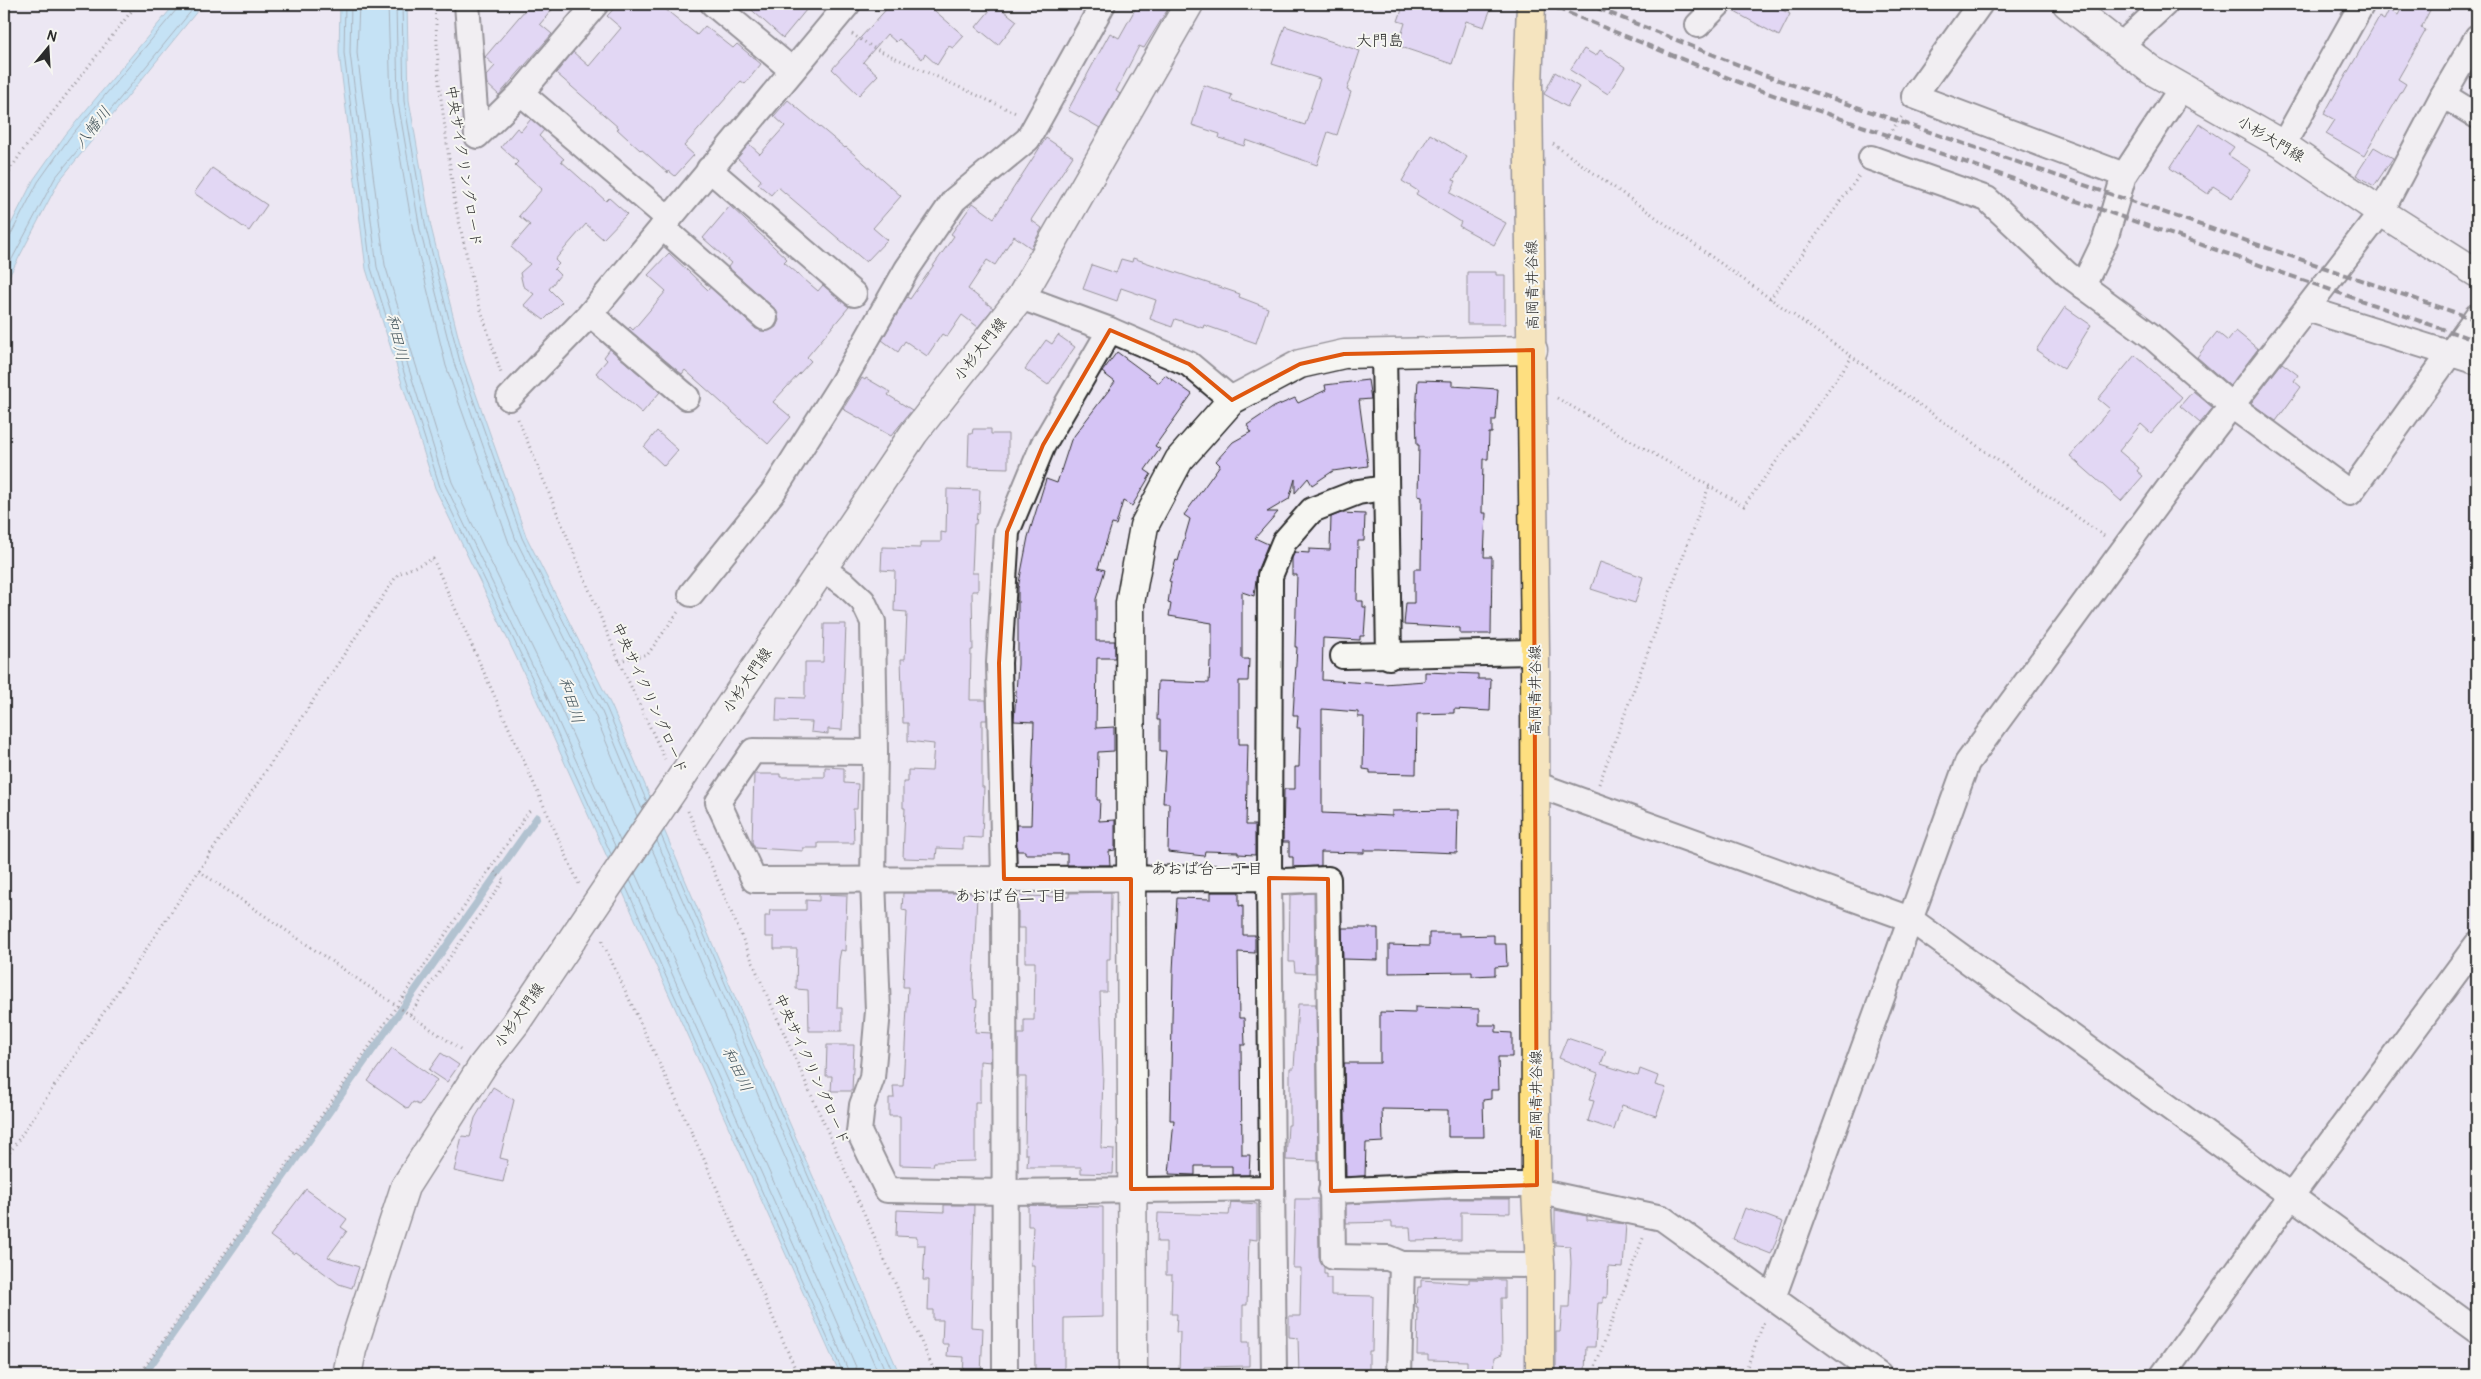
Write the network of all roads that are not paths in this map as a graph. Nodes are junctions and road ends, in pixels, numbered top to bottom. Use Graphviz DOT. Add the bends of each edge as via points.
graph roads {
  1 [pos="467,4"];
  2 [pos="596,4"];
  3 [pos="713,4"];
  4 [pos="848,4"];
  5 [pos="1103,4"];
  6 [pos="1189,4"];
  7 [pos="1531,4"];
  8 [pos="1719,4"];
  9 [pos="1980,4"];
  10 [pos="2066,4"];
  11 [pos="2165,4"];
  12 [pos="2362,4"];
  13 [pos="1698,25"];
  14 [pos="2477,37"];
  15 [pos="2120,46"];
  16 [pos="792,70"];
  17 [pos="2182,87"];
  18 [pos="521,93"];
  19 [pos="2443,95"];
  20 [pos="2477,116"];
  21 [pos="2283,144"];
  22 [pos="1872,158"];
  23 [pos="709,169"];
  24 [pos="2124,175"];
  25 [pos="2381,212"];
  26 [pos="665,222"];
  27 [pos="2477,273"];
  28 [pos="2083,286"];
  29 [pos="854,294"];
  30 [pos="1021,297"];
  31 [pos="2307,309"];
  32 [pos="590,314"];
  33 [pos="2477,316"];
  34 [pos="765,318"];
  35 [pos="1110,330"];
  36 [pos="1533,350"];
  37 [pos="1384,352"];
  38 [pos="2451,354"];
  39 [pos="2477,362"];
  40 [pos="509,398"];
  41 [pos="687,398"];
  42 [pos="1232,400"];
  43 [pos="2232,406"];
  44 [pos="1385,488"];
  45 [pos="822,569"];
  46 [pos="691,594"];
  47 [pos="1535,652"];
  48 [pos="1343,656"];
  49 [pos="1389,657"];
  50 [pos="876,752"];
  51 [pos="1535,784"];
  52 [pos="1131,878"];
  53 [pos="1269,878"];
  54 [pos="1004,879"];
  55 [pos="873,880"];
  56 [pos="1910,919"];
  57 [pos="2477,944"];
  58 [pos="1272,1188"];
  59 [pos="1536,1188"];
  60 [pos="1130,1189"];
  61 [pos="1331,1191"];
  62 [pos="1006,1192"];
  63 [pos="2292,1195"];
  64 [pos="1402,1264"];
  65 [pos="1540,1265"];
  66 [pos="1773,1298"];
  67 [pos="2477,1330"];
  68 [pos="348,1375"];
  69 [pos="1005,1375"];
  70 [pos="1133,1375"];
  71 [pos="1274,1375"];
  72 [pos="1399,1375"];
  73 [pos="1540,1375"];
  74 [pos="1879,1375"];
  75 [pos="2163,1375"];
  1 -- 18 [label="street" via="477,136"];
  2 -- 18 [label="street"];
  3 -- 16 [label="street"];
  4 -- 16 [label="street"];
  5 -- 46 [label="street" via="1028,139 954,200 907,269 773,492"];
  6 -- 30 [label="main road, 小杉大門線"];
  7 -- 36 [label="main road, 高岡青井谷線" via="1528,86"];
  8 -- 13 [label="street"];
  9 -- 24 [label="street" via="1914,96"];
  10 -- 15 [label="main road, 小杉大門線"];
  11 -- 15 [label="street"];
  12 -- 21 [label="street"];
  14 -- 19 [label="street"];
  15 -- 17 [label="main road, 小杉大門線" via="2151,70"];
  16 -- 23 [label="street"];
  17 -- 21 [label="main road, 小杉大門線"];
  17 -- 24 [label="street"];
  18 -- 26 [label="street"];
  19 -- 20 [label="street"];
  19 -- 25 [label="street"];
  21 -- 25 [label="main road, 小杉大門線"];
  22 -- 28 [label="street" via="1987,199"];
  23 -- 26 [label="street"];
  23 -- 29 [label="street"];
  24 -- 28 [label="street" via="2105,240"];
  25 -- 27 [label="main road, 小杉大門線"];
  25 -- 31 [label="street"];
  26 -- 32 [label="street"];
  26 -- 34 [label="street"];
  28 -- 43 [label="street" via="2150,335"];
  30 -- 35 [label="street"];
  30 -- 45 [label="main road, 小杉大門線" via="914,433"];
  31 -- 38 [label="street"];
  31 -- 43 [label="street"];
  32 -- 40 [label="street"];
  32 -- 41 [label="street"];
  33 -- 38 [label="street"];
  35 -- 42 [label="street" via="1189,364"];
  35 -- 54 [label="street" via="1043,445 1007,532 999,663"];
  36 -- 37 [label="main road"];
  36 -- 47 [label="main road, 高岡青井谷線"];
  37 -- 42 [label="main road" via="1344,354 1300,364"];
  37 -- 44 [label="street"];
  38 -- 39 [label="street"];
  38 -- 43 [label="street" via="2350,493"];
  42 -- 52 [label="main road" via="1178,460 1144,526 1130,603"];
  43 -- 56 [label="street" via="1967,763"];
  44 -- 49 [label="street"];
  44 -- 53 [label="street" via="1358,492 1312,510 1284,542 1270,576"];
  45 -- 50 [label="street" via="845,584 862,601 873,622"];
  45 -- 68 [label="main road, 小杉大門線" via="515,1024 483,1066 405,1187 352,1350"];
  47 -- 49 [label="street"];
  47 -- 51 [label="main road, 高岡青井谷線"];
  48 -- 49 [label="street"];
  50 -- 55 [label="street"];
  50 -- 55 [label="street" via="753,751 718,802 754,880"];
  51 -- 56 [label="street"];
  51 -- 59 [label="main road, 高岡青井谷線"];
  52 -- 53 [label="street"];
  52 -- 54 [label="street"];
  52 -- 60 [label="main road"];
  53 -- 58 [label="street"];
  53 -- 61 [label="street" via="1284,881 1328,879"];
  54 -- 55 [label="street"];
  54 -- 62 [label="street"];
  55 -- 62 [label="street" via="878,1011 872,1078 862,1105 859,1132 888,1190"];
  56 -- 63 [label="street"];
  56 -- 66 [label="street"];
  57 -- 63 [label="street"];
  58 -- 60 [label="street"];
  58 -- 71 [label="street"];
  59 -- 61 [label="street" via="1456,1185"];
  59 -- 65 [label="main road, 高岡青井谷線"];
  59 -- 66 [label="street" via="1662,1218"];
  60 -- 62 [label="street"];
  60 -- 70 [label="main road"];
  61 -- 64 [label="street" via="1334,1257 1388,1258"];
  62 -- 69 [label="street"];
  63 -- 67 [label="street"];
  63 -- 75 [label="street"];
  64 -- 65 [label="street"];
  64 -- 72 [label="street"];
  65 -- 73 [label="main road, 高岡青井谷線"];
  66 -- 74 [label="street"];
}
